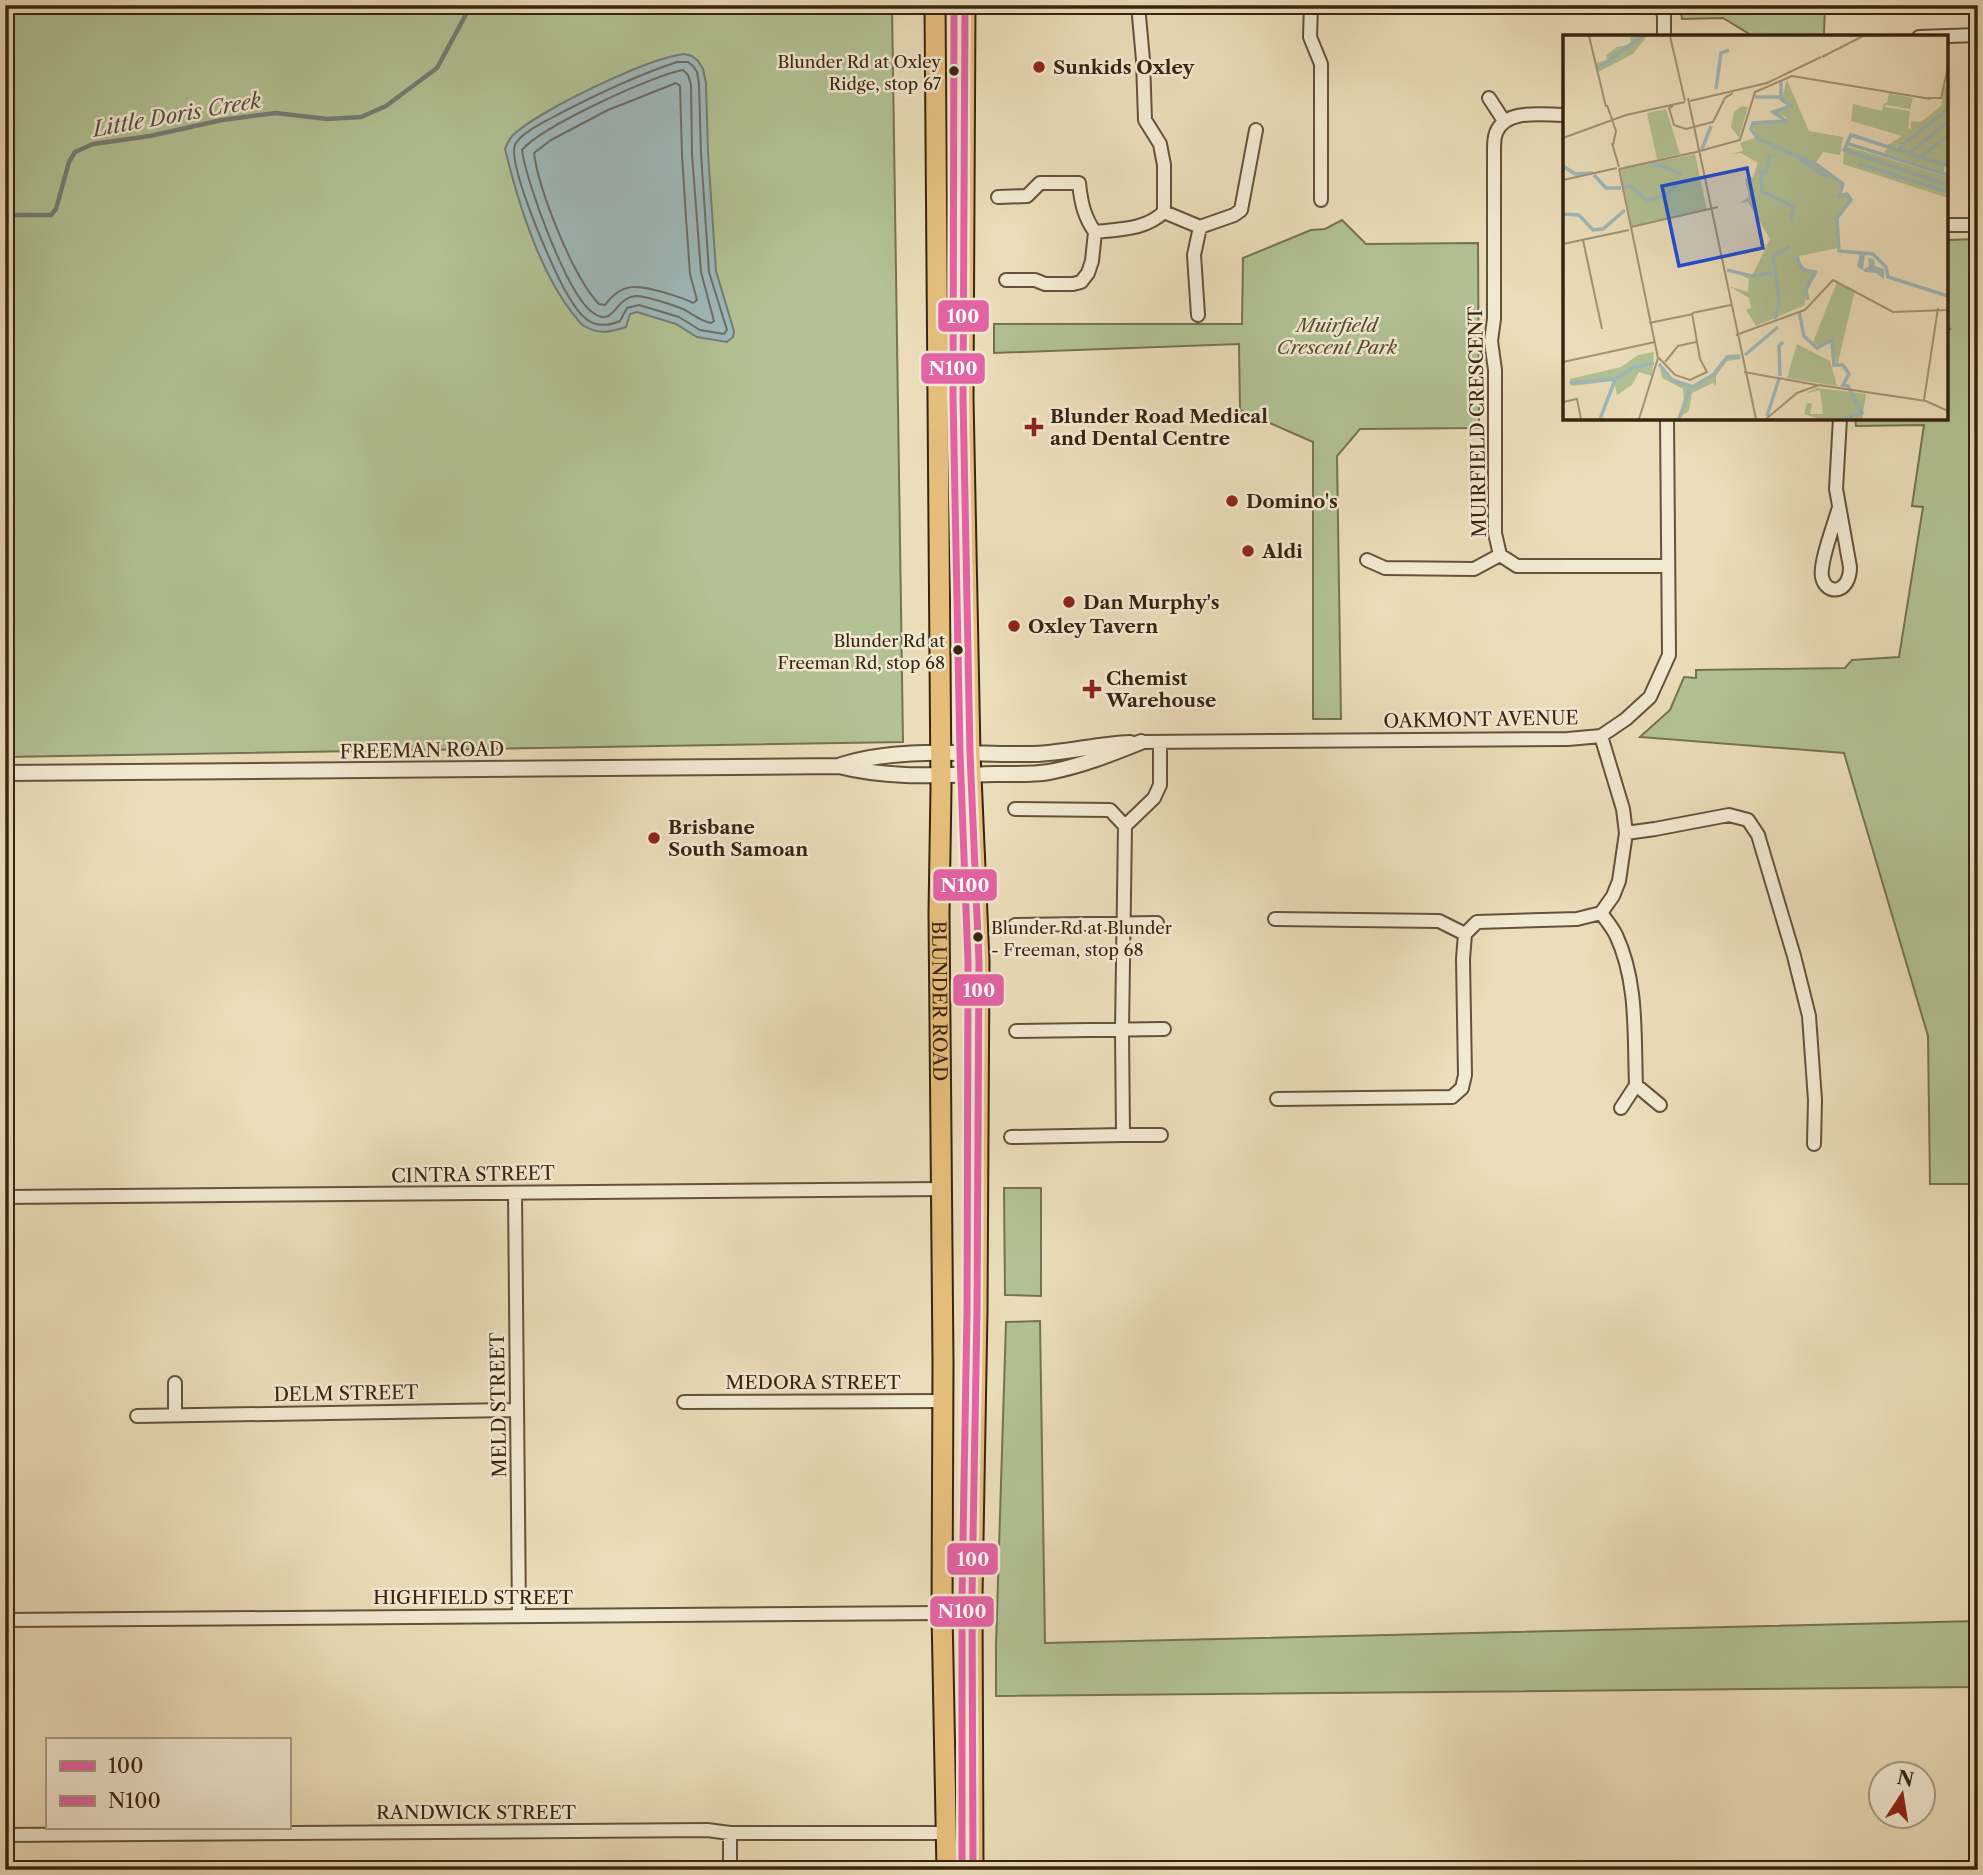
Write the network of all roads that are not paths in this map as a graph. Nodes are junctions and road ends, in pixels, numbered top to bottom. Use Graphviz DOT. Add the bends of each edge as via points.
graph roads {
  1 [pos="935,5"];
  2 [pos="965,5"];
  3 [pos="1138,5"];
  4 [pos="1311,5"];
  5 [pos="1661,5"];
  6 [pos="1664,35"];
  7 [pos="1978,35"];
  8 [pos="1948,36"];
  9 [pos="1489,98"];
  10 [pos="1563,115"];
  11 [pos="1504,121"];
  12 [pos="1256,130"];
  13 [pos="998,197"];
  14 [pos="1321,200"];
  15 [pos="1164,212"];
  16 [pos="1948,225"];
  17 [pos="1978,225"];
  18 [pos="1200,227"];
  19 [pos="1095,232"];
  20 [pos="1006,280"];
  21 [pos="1198,315"];
  22 [pos="1667,420"];
  23 [pos="1840,420"];
  24 [pos="1839,507"];
  25 [pos="1500,555"];
  26 [pos="1367,559"];
  27 [pos="1668,566"];
  28 [pos="1601,736"];
  29 [pos="1141,742"];
  30 [pos="1160,742"];
  31 [pos="940,753"];
  32 [pos="970,753"];
  33 [pos="839,766"];
  34 [pos="5,773"];
  35 [pos="940,775"];
  36 [pos="971,775"];
  37 [pos="1015,809"];
  38 [pos="1125,826"];
  39 [pos="1626,832"];
  40 [pos="1601,913"];
  41 [pos="1275,919"];
  42 [pos="1157,923"];
  43 [pos="1123,924"];
  44 [pos="1016,925"];
  45 [pos="1465,934"];
  46 [pos="1164,1029"];
  47 [pos="1122,1030"];
  48 [pos="1016,1031"];
  49 [pos="1636,1085"];
  50 [pos="1277,1099"];
  51 [pos="1660,1105"];
  52 [pos="1621,1108"];
  53 [pos="1123,1135"];
  54 [pos="1161,1135"];
  55 [pos="1012,1137"];
  56 [pos="1814,1144"];
  57 [pos="942,1189"];
  58 [pos="515,1193"];
  59 [pos="5,1197"];
  60 [pos="175,1383"];
  61 [pos="943,1401"];
  62 [pos="684,1402"];
  63 [pos="517,1410"];
  64 [pos="176,1415"];
  65 [pos="137,1416"];
  66 [pos="942,1613"];
  67 [pos="519,1616"];
  68 [pos="5,1620"];
  69 [pos="730,1833"];
  70 [pos="947,1833"];
  71 [pos="5,1835"];
  72 [pos="730,1870"];
  73 [pos="947,1870"];
  74 [pos="973,1870"];
  1 -- 31 [label="main road, BLUNDER ROAD"];
  2 -- 32 [label="main road, BLUNDER ROAD" via="962,397"];
  3 -- 15 [label="street" via="1145,120 1160,144"];
  4 -- 14 [label="street" via="1310,37 1321,64"];
  5 -- 6 [label="street"];
  7 -- 8 [label="street"];
  9 -- 11 [label="street"];
  10 -- 11 [label="street" via="1521,115"];
  11 -- 25 [label="street, MUIRFIELD CRESCENT" via="1496,131 1494,150 1491,341 1495,533"];
  12 -- 18 [label="street" via="1241,210"];
  13 -- 19 [label="street" via="1027,195 1040,183 1079,183 1086,220"];
  15 -- 18 [label="street"];
  15 -- 19 [label="street" via="1142,226"];
  16 -- 17 [label="street"];
  18 -- 21 [label="street" via="1194,255"];
  19 -- 20 [label="street" via="1092,261 1081,282"];
  22 -- 27 [label="street, OAKMONT AVENUE"];
  23 -- 24 [label="street"];
  24 -- 24 [label="street" via="1850,576 1845,586 1832,589 1825,585 1821,567"];
  25 -- 26 [label="street" via="1474,569 1385,568"];
  25 -- 27 [label="street, MUIRFIELD CRESCENT" via="1517,566"];
  27 -- 28 [label="street, OAKMONT AVENUE" via="1669,655 1650,697"];
  28 -- 30 [label="street, OAKMONT AVENUE"];
  28 -- 39 [label="street"];
  29 -- 30 [label="street, OAKMONT AVENUE"];
  29 -- 32 [label="street, OAKMONT AVENUE" via="1036,754"];
  29 -- 36 [label="street, OAKMONT AVENUE" via="1048,772"];
  30 -- 38 [label="street" via="1160,785 1154,798"];
  31 -- 32 [label="street, OAKMONT AVENUE"];
  31 -- 33 [label="street, FREEMAN ROAD" via="863,758"];
  31 -- 35 [label="main road, BLUNDER ROAD"];
  32 -- 36 [label="main road, BLUNDER ROAD"];
  33 -- 34 [label="street, FREEMAN ROAD"];
  33 -- 35 [label="street, FREEMAN ROAD" via="862,772"];
  35 -- 36 [label="street, FREEMAN ROAD"];
  35 -- 57 [label="main road, BLUNDER ROAD"];
  36 -- 74 [label="main road, BLUNDER ROAD" via="979,961"];
  37 -- 38 [label="street" via="1110,810"];
  38 -- 43 [label="street"];
  39 -- 40 [label="street" via="1619,881"];
  39 -- 56 [label="street" via="1729,815 1748,820 1758,835 1809,1016"];
  40 -- 45 [label="street" via="1577,919 1477,922"];
  40 -- 49 [label="street" via="1615,935 1631,980"];
  41 -- 45 [label="street" via="1439,921"];
  42 -- 43 [label="street"];
  43 -- 44 [label="street"];
  43 -- 47 [label="street"];
  45 -- 50 [label="street" via="1465,1076 1462,1088 1452,1097"];
  46 -- 47 [label="street"];
  47 -- 48 [label="street"];
  47 -- 53 [label="street"];
  49 -- 51 [label="street"];
  49 -- 52 [label="street"];
  53 -- 54 [label="street"];
  53 -- 55 [label="street"];
  57 -- 58 [label="street, CINTRA STREET"];
  57 -- 61 [label="main road, BLUNDER ROAD"];
  58 -- 59 [label="street, CINTRA STREET"];
  58 -- 63 [label="street, MELD STREET"];
  60 -- 64 [label="street"];
  61 -- 62 [label="street, MEDORA STREET"];
  61 -- 66 [label="main road, BLUNDER ROAD"];
  63 -- 64 [label="street, DELM STREET"];
  63 -- 67 [label="street, MELD STREET"];
  64 -- 65 [label="street, DELM STREET"];
  66 -- 67 [label="street, HIGHFIELD STREET"];
  66 -- 70 [label="main road, BLUNDER ROAD"];
  67 -- 68 [label="street, HIGHFIELD STREET"];
  69 -- 70 [label="street, RANDWICK STREET"];
  69 -- 71 [label="street, RANDWICK STREET"];
  69 -- 72 [label="street"];
  70 -- 73 [label="main road, BLUNDER ROAD"];
}
